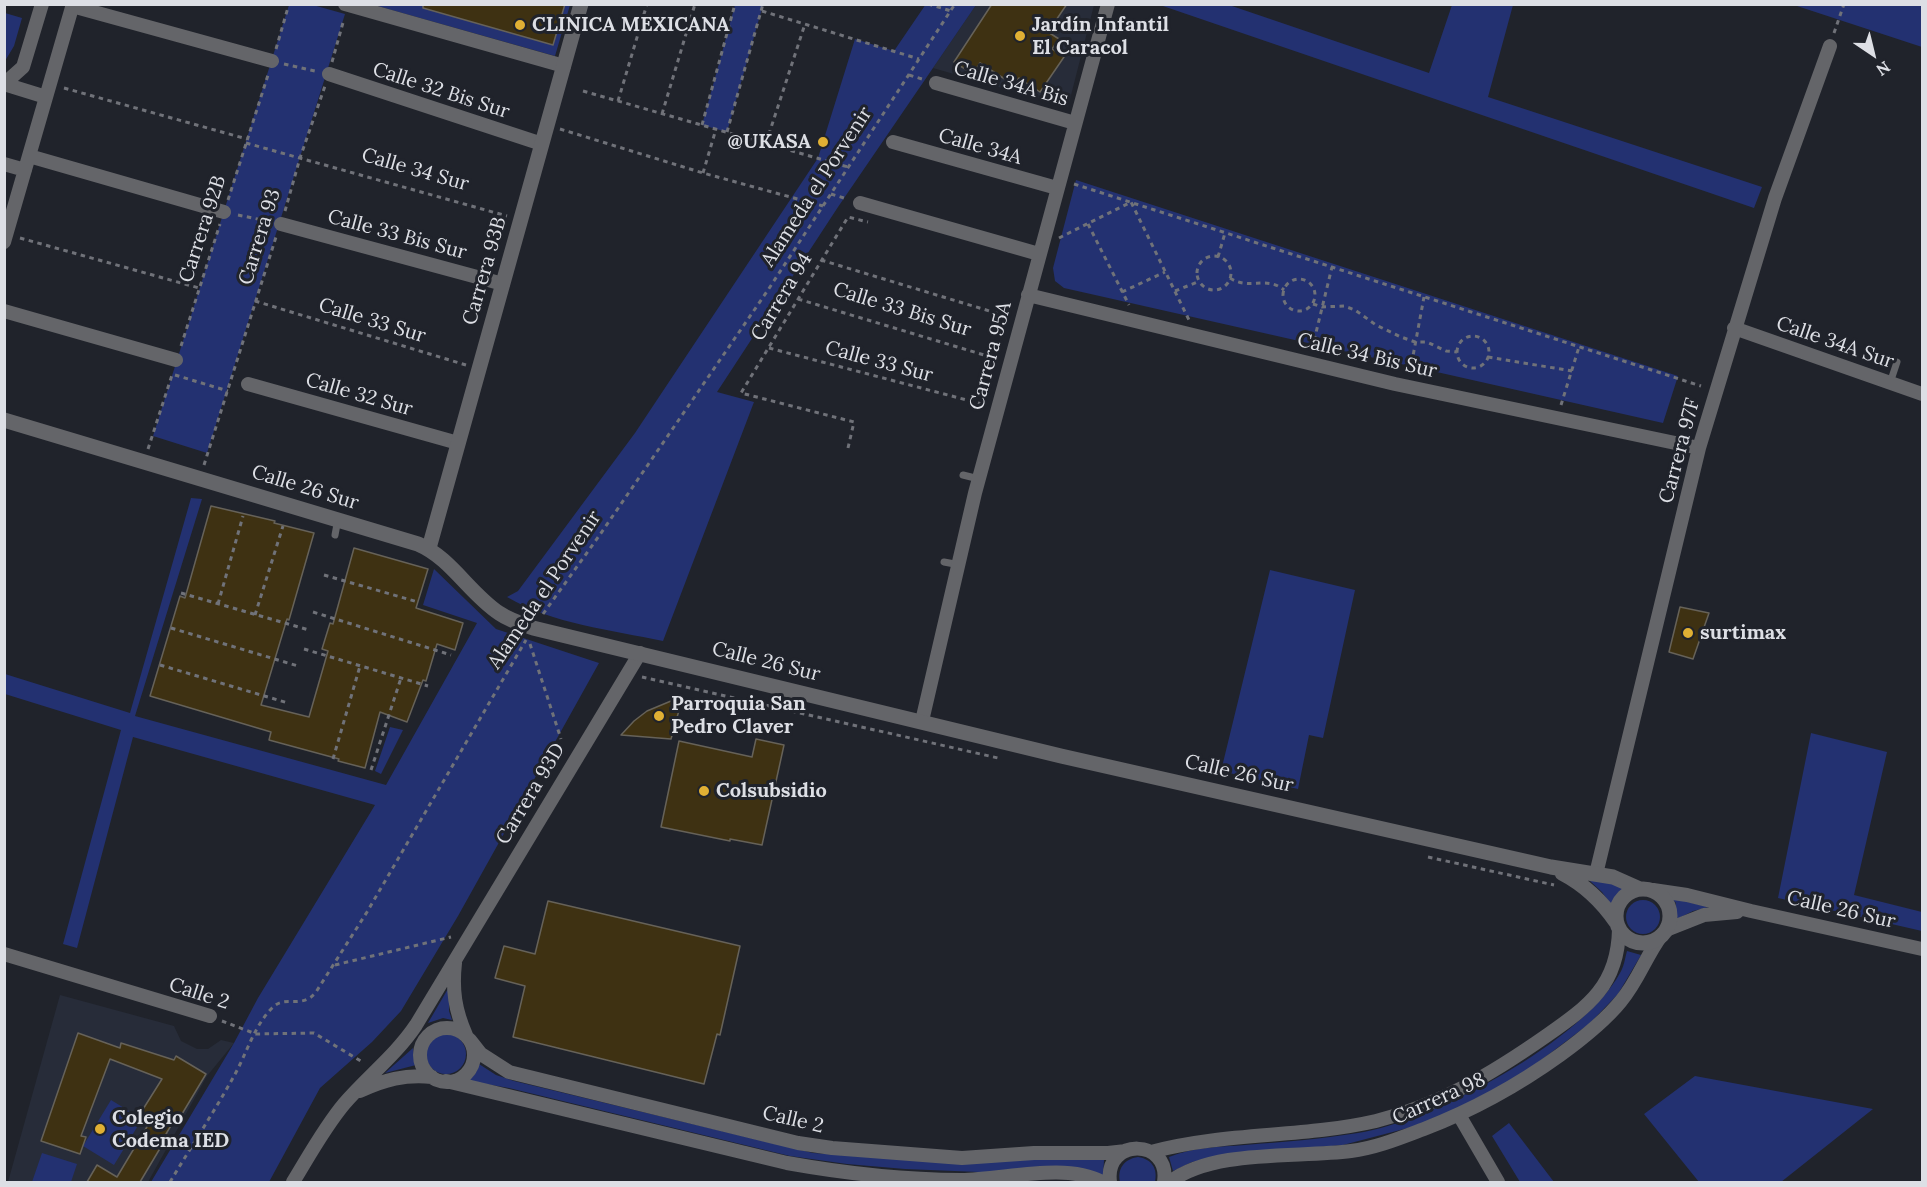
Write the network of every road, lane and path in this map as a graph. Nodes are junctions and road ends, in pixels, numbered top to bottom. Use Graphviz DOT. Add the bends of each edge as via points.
graph roads {
  1 [pos="42,4"];
  2 [pos="289,4"];
  3 [pos="581,4"];
  4 [pos="647,4"];
  5 [pos="695,4"];
  6 [pos="735,4"];
  7 [pos="763,4"];
  8 [pos="928,4"];
  9 [pos="955,4"];
  10 [pos="1108,4"];
  11 [pos="1844,4"];
  12 [pos="72,5"];
  13 [pos="346,5"];
  14 [pos="762,11"];
  15 [pos="951,11"];
  16 [pos="805,24"];
  17 [pos="1830,46"];
  18 [pos="920,59"];
  19 [pos="272,61"];
  20 [pos="564,66"];
  21 [pos="329,74"];
  22 [pos="936,83"];
  23 [pos="4,84"];
  24 [pos="48,90"];
  25 [pos="583,92"];
  26 [pos="618,101"];
  27 [pos="662,114"];
  28 [pos="1075,123"];
  29 [pos="547,125"];
  30 [pos="702,125"];
  31 [pos="716,129"];
  32 [pos="727,132"];
  33 [pos="247,141"];
  34 [pos="893,142"];
  35 [pos="766,143"];
  36 [pos="542,144"];
  37 [pos="29,156"];
  38 [pos="300,158"];
  39 [pos="4,164"];
  40 [pos="848,167"];
  41 [pos="25,171"];
  42 [pos="703,173"];
  43 [pos="1072,183"];
  44 [pos="1057,188"];
  45 [pos="1131,202"];
  46 [pos="860,203"];
  47 [pos="823,206"];
  48 [pos="224,212"];
  49 [pos="848,217"];
  50 [pos="521,220"];
  51 [pos="280,224"];
  52 [pos="1088,224"];
  53 [pos="1226,233"];
  54 [pos="6,238"];
  55 [pos="1057,240"];
  56 [pos="1039,254"];
  57 [pos="1218,256"];
  58 [pos="821,260"];
  59 [pos="1332,267"];
  60 [pos="1165,272"];
  61 [pos="1230,278"];
  62 [pos="1200,281"];
  63 [pos="502,284"];
  64 [pos="199,288"];
  65 [pos="1284,290"];
  66 [pos="1174,291"];
  67 [pos="1122,292"];
  68 [pos="1028,295"];
  69 [pos="1424,297"];
  70 [pos="798,299"];
  71 [pos="255,302"];
  72 [pos="1313,304"];
  73 [pos="1322,307"];
  74 [pos="1131,309"];
  75 [pos="4,311"];
  76 [pos="1006,316"];
  77 [pos="1190,322"];
  78 [pos="1734,328"];
  79 [pos="1415,342"];
  80 [pos="1579,347"];
  81 [pos="768,348"];
  82 [pos="1312,349"];
  83 [pos="1457,352"];
  84 [pos="1488,357"];
  85 [pos="994,358"];
  86 [pos="176,360"];
  87 [pos="1897,362"];
  88 [pos="479,368"];
  89 [pos="1572,371"];
  90 [pos="1410,372"];
  91 [pos="172,374"];
  92 [pos="1890,382"];
  93 [pos="248,384"];
  94 [pos="1701,386"];
  95 [pos="228,390"];
  96 [pos="1923,394"];
  97 [pos="982,404"];
  98 [pos="1561,406"];
  99 [pos="4,420"];
  100 [pos="458,443"];
  101 [pos="848,448"];
  102 [pos="1699,448"];
  103 [pos="144,462"];
  104 [pos="963,475"];
  105 [pos="201,478"];
  106 [pos="979,479"];
  107 [pos="243,516"];
  108 [pos="338,519"];
  109 [pos="282,526"];
  110 [pos="335,535"];
  111 [pos="429,548"];
  112 [pos="944,562"];
  113 [pos="960,565"];
  114 [pos="324,575"];
  115 [pos="181,593"];
  116 [pos="418,602"];
  117 [pos="218,604"];
  118 [pos="314,612"];
  119 [pos="255,615"];
  120 [pos="171,627"];
  121 [pos="309,630"];
  122 [pos="530,632"];
  123 [pos="304,649"];
  124 [pos="640,653"];
  125 [pos="452,655"];
  126 [pos="160,665"];
  127 [pos="298,666"];
  128 [pos="360,666"];
  129 [pos="401,678"];
  130 [pos="428,686"];
  131 [pos="288,703"];
  132 [pos="922,721"];
  133 [pos="561,739"];
  134 [pos="333,759"];
  135 [pos="371,770"];
  136 [pos="1551,867"];
  137 [pos="1596,874"];
  138 [pos="1647,889"];
  139 [pos="1751,911"];
  140 [pos="1618,926"];
  141 [pos="1664,933"];
  142 [pos="451,937"];
  143 [pos="1923,949"];
  144 [pos="4,954"];
  145 [pos="456,956"];
  146 [pos="333,966"];
  147 [pos="423,1013"];
  148 [pos="210,1016"];
  149 [pos="436,1030"];
  150 [pos="256,1034"];
  151 [pos="419,1035"];
  152 [pos="468,1038"];
  153 [pos="402,1043"];
  154 [pos="420,1056"];
  155 [pos="376,1070"];
  156 [pos="432,1077"];
  157 [pos="446,1082"];
  158 [pos="353,1095"];
  159 [pos="1459,1115"];
  160 [pos="1126,1151"];
  161 [pos="1151,1152"];
  162 [pos="170,1182"];
  163 [pos="293,1182"];
  164 [pos="1102,1182"];
  165 [pos="1110,1182"];
  166 [pos="1164,1182"];
  167 [pos="1170,1182"];
  168 [pos="1498,1182"];
  1 -- 23 [label="street" via="23,67"];
  2 -- 19 [label="path, Carrera 92B"];
  3 -- 20 [label="street, Carrera 93B"];
  4 -- 26 [label="path"];
  5 -- 27 [label="path"];
  6 -- 30 [label="path"];
  7 -- 14 [label="path"];
  8 -- 15 [label="path"];
  9 -- 15 [label="path, Alameda el Porvenir"];
  10 -- 28 [label="street, Carrera 95A"];
  11 -- 17 [label="path"];
  12 -- 19 [label="street"];
  12 -- 24 [label="street"];
  13 -- 20 [label="street"];
  13 -- 21 [label="path, Carrera 93"];
  14 -- 16 [label="path"];
  14 -- 32 [label="path"];
  15 -- 18 [label="path, Alameda el Porvenir"];
  16 -- 18 [label="path"];
  16 -- 35 [label="path"];
  17 -- 78 [label="street, Carrera 97F" via="1775,198"];
  18 -- 40 [label="path, Alameda el Porvenir"];
  19 -- 21 [label="path"];
  19 -- 33 [label="path, Carrera 92B"];
  20 -- 29 [label="street, Carrera 93B"];
  21 -- 36 [label="street, Calle 32 Bis Sur"];
  21 -- 38 [label="path, Carrera 93"];
  22 -- 28 [label="street, Calle 34A Bis"];
  23 -- 24 [label="street"];
  24 -- 33 [label="path"];
  24 -- 37 [label="street"];
  25 -- 26 [label="path"];
  26 -- 27 [label="path"];
  27 -- 30 [label="path"];
  28 -- 44 [label="street, Carrera 95A"];
  29 -- 36 [label="street, Carrera 93B"];
  29 -- 42 [label="path"];
  30 -- 31 [label="path"];
  31 -- 32 [label="path"];
  31 -- 42 [label="path"];
  32 -- 35 [label="path"];
  33 -- 38 [label="path, Calle 34 Sur"];
  33 -- 48 [label="path, Carrera 92B"];
  34 -- 44 [label="street, Calle 34A"];
  35 -- 40 [label="path"];
  36 -- 50 [label="street, Carrera 93B"];
  37 -- 41 [label="street"];
  37 -- 48 [label="street"];
  38 -- 50 [label="path, Calle 34 Sur"];
  38 -- 51 [label="path, Carrera 93"];
  39 -- 41 [label="street"];
  40 -- 47 [label="path, Alameda el Porvenir"];
  41 -- 54 [label="street"];
  42 -- 47 [label="path"];
  43 -- 45 [label="path"];
  44 -- 56 [label="street, Carrera 95A"];
  45 -- 52 [label="path"];
  45 -- 53 [label="path"];
  45 -- 60 [label="path"];
  46 -- 56 [label="street"];
  47 -- 122 [label="path, Alameda el Porvenir" via="613,517"];
  48 -- 51 [label="path"];
  48 -- 64 [label="path, Carrera 92B"];
  49 -- 58 [label="path, Carrera 94"];
  50 -- 63 [label="street, Carrera 93B"];
  51 -- 63 [label="street, Calle 33 Bis Sur"];
  51 -- 71 [label="path, Carrera 93"];
  52 -- 55 [label="path"];
  52 -- 67 [label="path"];
  53 -- 57 [label="path"];
  53 -- 59 [label="path"];
  54 -- 64 [label="path"];
  56 -- 68 [label="street, Carrera 95A"];
  57 -- 61 [label="path" via="1227,262"];
  57 -- 62 [label="path" via="1199,265"];
  58 -- 70 [label="path, Carrera 94"];
  58 -- 76 [label="path"];
  59 -- 69 [label="path"];
  59 -- 73 [label="path"];
  60 -- 66 [label="path"];
  60 -- 67 [label="path"];
  61 -- 62 [label="path" via="1224,286 1214,289"];
  61 -- 65 [label="path" via="1250,285 1272,283"];
  62 -- 66 [label="path"];
  63 -- 88 [label="street, Carrera 93B"];
  64 -- 86 [label="path, Carrera 92B"];
  65 -- 72 [label="path" via="1283,300 1293,311 1304,311"];
  65 -- 72 [label="path" via="1295,280 1305,280 1315,293"];
  66 -- 77 [label="path"];
  67 -- 74 [label="path"];
  68 -- 102 [label="street, Calle 34 Bis Sur" via="1395,384"];
  68 -- 106 [label="street, Carrera 95A"];
  69 -- 79 [label="path"];
  69 -- 80 [label="path"];
  70 -- 81 [label="path, Carrera 94"];
  70 -- 85 [label="path, Calle 33 Bis Sur"];
  71 -- 88 [label="path, Calle 33 Sur"];
  71 -- 95 [label="path, Carrera 93"];
  72 -- 73 [label="path"];
  73 -- 79 [label="path" via="1355,310 1388,332"];
  73 -- 82 [label="path"];
  75 -- 86 [label="street"];
  78 -- 92 [label="street, Calle 34A Sur"];
  78 -- 102 [label="street, Carrera 97F"];
  79 -- 83 [label="path"];
  79 -- 90 [label="path"];
  80 -- 89 [label="path"];
  80 -- 94 [label="path"];
  81 -- 97 [label="path, Calle 33 Sur"];
  81 -- 101 [label="path, Carrera 94" via="741,393 854,422"];
  83 -- 84 [label="path" via="1459,361 1467,368 1478,368"];
  83 -- 84 [label="path" via="1460,342 1474,336 1487,344"];
  84 -- 89 [label="path"];
  86 -- 91 [label="path, Carrera 92B"];
  87 -- 92 [label="lane"];
  88 -- 100 [label="street, Carrera 93B"];
  89 -- 98 [label="path"];
  91 -- 95 [label="path"];
  91 -- 103 [label="path, Carrera 92B"];
  92 -- 96 [label="street, Calle 34A Sur"];
  93 -- 100 [label="street, Calle 32 Sur"];
  95 -- 105 [label="path, Carrera 93"];
  99 -- 103 [label="street, Calle 26 Sur"];
  100 -- 111 [label="street, Carrera 93B"];
  102 -- 137 [label="street, Carrera 97F"];
  103 -- 105 [label="street, Calle 26 Sur"];
  104 -- 106 [label="lane"];
  105 -- 108 [label="street, Calle 26 Sur"];
  106 -- 113 [label="street, Carrera 95A"];
  107 -- 117 [label="path"];
  108 -- 110 [label="lane"];
  108 -- 111 [label="street, Calle 26 Sur"];
  109 -- 119 [label="path"];
  111 -- 122 [label="street, Calle 26 Sur" via="497,612"];
  112 -- 113 [label="lane"];
  113 -- 132 [label="street, Carrera 95A"];
  114 -- 116 [label="path"];
  115 -- 117 [label="path"];
  117 -- 119 [label="path"];
  118 -- 125 [label="path"];
  119 -- 121 [label="path"];
  120 -- 127 [label="path"];
  122 -- 124 [label="street, Calle 26 Sur"];
  122 -- 133 [label="path"];
  122 -- 146 [label="path, Alameda el Porvenir"];
  123 -- 128 [label="path"];
  124 -- 132 [label="street, Calle 26 Sur"];
  124 -- 145 [label="street, Carrera 93D"];
  126 -- 131 [label="path"];
  128 -- 129 [label="path"];
  128 -- 134 [label="path"];
  129 -- 130 [label="path"];
  129 -- 135 [label="path"];
  132 -- 136 [label="street, Calle 26 Sur"];
  136 -- 137 [label="street, Calle 26 Sur"];
  136 -- 140 [label="street, Calle 26 Sur" via="1594,893"];
  137 -- 138 [label="street, Calle 26 Sur"];
  138 -- 139 [label="street, Calle 26 Sur"];
  138 -- 140 [label="street" via="1633,890 1621,900 1616,914"];
  138 -- 141 [label="street" via="1661,895 1667,903 1670,921"];
  139 -- 141 [label="street, Calle 26 Sur" via="1704,915"];
  139 -- 143 [label="street, Calle 26 Sur"];
  140 -- 141 [label="street" via="1624,936 1639,943"];
  140 -- 161 [label="street, Carrera 98" via="1616,961 1610,977 1585,1006 1485,1077 1451,1094 1375,1121 1199,1141"];
  141 -- 159 [label="street, Carrera 98" via="1630,988 1604,1020 1540,1070"];
  142 -- 146 [label="path"];
  144 -- 148 [label="street, Calle 2"];
  145 -- 147 [label="street, Carrera 93D"];
  145 -- 152 [label="street, Carrera 93D" via="454,1002"];
  146 -- 150 [label="path, Alameda el Porvenir" via="311,999 277,1004"];
  147 -- 151 [label="street, Carrera 93D"];
  147 -- 153 [label="street, Carrera 93D"];
  148 -- 150 [label="path, Calle 2"];
  149 -- 151 [label="street, Carrera 93D"];
  149 -- 152 [label="street" via="452,1028"];
  149 -- 154 [label="street" via="424,1040"];
  150 -- 155 [label="path, Calle 2" via="314,1033"];
  150 -- 162 [label="path, Alameda el Porvenir"];
  151 -- 153 [label="street, Carrera 93D"];
  151 -- 154 [label="street, Carrera 93D"];
  152 -- 157 [label="street" via="474,1054 470,1068 460,1078"];
  152 -- 160 [label="street, Calle 2" via="481,1054 509,1072 798,1143 962,1158"];
  153 -- 155 [label="street, Carrera 93D"];
  154 -- 156 [label="street"];
  155 -- 158 [label="street, Carrera 93D"];
  156 -- 157 [label="street"];
  156 -- 158 [label="street, Carrera 93D" via="390,1079"];
  157 -- 164 [label="street" via="821,1169 961,1180 1080,1174"];
  158 -- 163 [label="street, Carrera 93D" via="331,1121"];
  159 -- 167 [label="street, Carrera 98" via="1372,1147 1209,1163"];
  159 -- 168 [label="street"];
  160 -- 161 [label="street, Carrera 98" via="1134,1148"];
  160 -- 165 [label="street" via="1113,1163"];
  161 -- 166 [label="street" via="1162,1164"];
}
